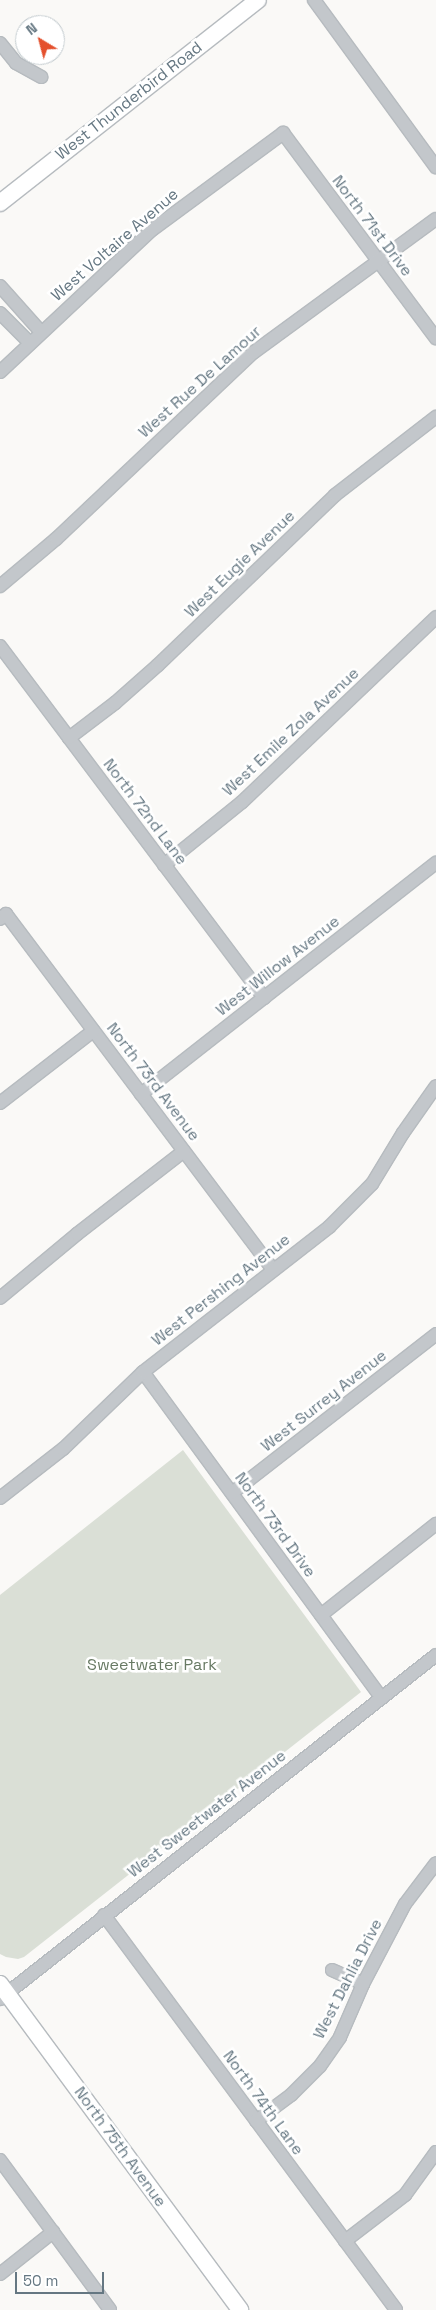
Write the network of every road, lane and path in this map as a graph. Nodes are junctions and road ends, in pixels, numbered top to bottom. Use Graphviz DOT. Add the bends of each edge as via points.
graph roads {
  1 [pos="258,0"];
  2 [pos="314,0"];
  3 [pos="0,43"];
  4 [pos="42,77"];
  5 [pos="283,133"];
  6 [pos="436,167"];
  7 [pos="0,203"];
  8 [pos="436,219"];
  9 [pos="378,261"];
  10 [pos="0,286"];
  11 [pos="0,313"];
  12 [pos="41,332"];
  13 [pos="436,338"];
  14 [pos="30,343"];
  15 [pos="0,372"];
  16 [pos="436,418"];
  17 [pos="0,586"];
  18 [pos="436,617"];
  19 [pos="0,646"];
  20 [pos="69,738"];
  21 [pos="436,863"];
  22 [pos="164,865"];
  23 [pos="3,916"];
  24 [pos="264,998"];
  25 [pos="94,1031"];
  26 [pos="436,1086"];
  27 [pos="141,1094"];
  28 [pos="0,1103"];
  29 [pos="184,1151"];
  30 [pos="273,1270"];
  31 [pos="0,1298"];
  32 [pos="436,1334"];
  33 [pos="143,1372"];
  34 [pos="232,1493"];
  35 [pos="0,1498"];
  36 [pos="436,1524"];
  37 [pos="321,1615"];
  38 [pos="436,1655"];
  39 [pos="382,1698"];
  40 [pos="436,1863"];
  41 [pos="104,1915"];
  42 [pos="332,1970"];
  43 [pos="363,1984"];
  44 [pos="2,1992"];
  45 [pos="256,2121"];
  46 [pos="436,2152"];
  47 [pos="0,2160"];
  48 [pos="53,2232"];
  49 [pos="345,2242"];
  50 [pos="0,2274"];
  51 [pos="110,2310"];
  52 [pos="240,2310"];
  53 [pos="396,2310"];
  1 -- 7 [label="main road, West Thunderbird Road"];
  2 -- 6 [label="street"];
  3 -- 4 [label="street" via="16,63"];
  5 -- 9 [label="street, North 71st Drive"];
  5 -- 12 [label="street, West Voltaire Avenue" via="153,229"];
  8 -- 9 [label="street, West Rue De Lamour"];
  9 -- 13 [label="street, North 71st Drive"];
  9 -- 17 [label="street, West Rue De Lamour" via="254,352 56,539"];
  10 -- 12 [label="street"];
  11 -- 14 [label="street"];
  12 -- 14 [label="street, West Voltaire Avenue"];
  14 -- 15 [label="street, West Voltaire Avenue"];
  16 -- 20 [label="street, West Eugie Avenue" via="335,494 152,670"];
  18 -- 22 [label="street, West Emile Zola Avenue" via="237,807"];
  19 -- 20 [label="street, North 72nd Lane"];
  20 -- 22 [label="street, North 72nd Lane"];
  21 -- 24 [label="street, West Willow Avenue"];
  22 -- 24 [label="street, North 72nd Lane"];
  23 -- 25 [label="street, North 73rd Avenue"];
  24 -- 27 [label="street, West Willow Avenue"];
  25 -- 27 [label="street, North 73rd Avenue"];
  25 -- 28 [label="street"];
  26 -- 30 [label="street, West Pershing Avenue" via="372,1184 329,1226"];
  27 -- 29 [label="street, North 73rd Avenue"];
  29 -- 30 [label="street, North 73rd Avenue"];
  29 -- 31 [label="street"];
  30 -- 33 [label="street, West Pershing Avenue"];
  32 -- 34 [label="street, West Surrey Avenue"];
  33 -- 34 [label="street, North 73rd Drive"];
  33 -- 35 [label="street, West Pershing Avenue" via="63,1449"];
  34 -- 37 [label="street, North 73rd Drive"];
  36 -- 37 [label="street"];
  37 -- 39 [label="street, North 73rd Drive"];
  38 -- 39 [label="street, West Sweetwater Avenue"];
  39 -- 41 [label="street, West Sweetwater Avenue"];
  40 -- 43 [label="street, West Dahlia Drive" via="405,1904"];
  41 -- 44 [label="street, West Sweetwater Avenue"];
  41 -- 45 [label="street, North 74th Lane"];
  42 -- 43 [label="street"];
  43 -- 45 [label="street, West Dahlia Drive" via="340,2037 320,2066 291,2095"];
  44 -- 52 [label="main road, North 75th Avenue"];
  45 -- 49 [label="street, North 74th Lane"];
  46 -- 49 [label="street" via="405,2195"];
  47 -- 48 [label="street"];
  48 -- 50 [label="street"];
  48 -- 51 [label="street"];
  49 -- 53 [label="street, North 74th Lane"];
}
